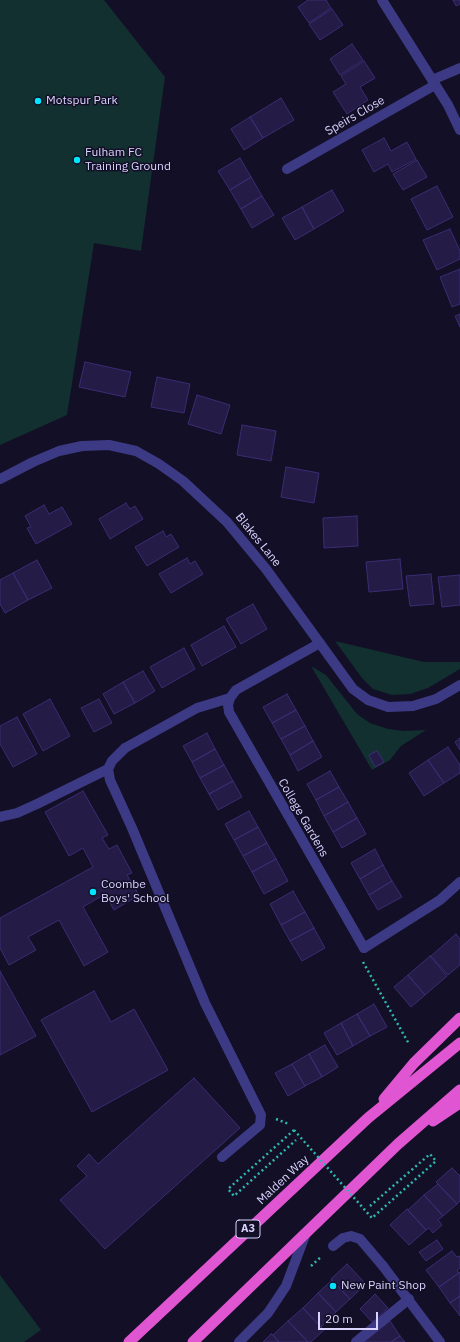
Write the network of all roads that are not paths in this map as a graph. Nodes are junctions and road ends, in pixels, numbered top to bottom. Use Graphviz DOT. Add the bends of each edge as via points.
graph roads {
  1 [pos="382,0"];
  2 [pos="460,68"];
  3 [pos="434,82"];
  4 [pos="460,130"];
  5 [pos="287,169"];
  6 [pos="0,479"];
  7 [pos="320,642"];
  8 [pos="460,685"];
  9 [pos="230,698"];
  10 [pos="108,769"];
  11 [pos="0,817"];
  12 [pos="460,882"];
  13 [pos="460,1018"];
  14 [pos="460,1042"];
  15 [pos="460,1090"];
  16 [pos="460,1103"];
  17 [pos="368,1118"];
  18 [pos="398,1144"];
  19 [pos="222,1157"];
  20 [pos="306,1233"];
  21 [pos="333,1246"];
  22 [pos="409,1299"];
  23 [pos="129,1342"];
  24 [pos="193,1342"];
  25 [pos="239,1342"];
  26 [pos="356,1342"];
  27 [pos="440,1342"];
  1 -- 3 [label="street"];
  2 -- 3 [label="street, Speirs Close"];
  3 -- 4 [label="street"];
  3 -- 5 [label="street, Speirs Close"];
  6 -- 7 [label="street, Blakes Lane" via="59,451 82,446 109,446 136,451 183,480 227,522"];
  7 -- 8 [label="street, Blakes Lane" via="353,689 368,700 388,707 413,706 436,699"];
  7 -- 9 [label="street" via="236,690"];
  9 -- 10 [label="street" via="197,708 125,748 116,755"];
  9 -- 12 [label="street, College Gardens" via="228,705 233,723 364,948 440,900"];
  10 -- 11 [label="street" via="17,813"];
  10 -- 19 [label="street" via="110,780 205,1003 261,1115 260,1125"];
  13 -- 17 [label="highway" via="414,1063"];
  14 -- 17 [label="highway, Malden Way / A3"];
  15 -- 18 [label="highway"];
  16 -- 18 [label="highway"];
  17 -- 23 [label="highway, Malden Way / A3"];
  18 -- 20 [label="highway"];
  20 -- 24 [label="highway"];
  20 -- 25 [label="street" via="286,1286 268,1313"];
  21 -- 22 [label="street" via="343,1238 351,1236 360,1239"];
  22 -- 26 [label="street"];
  22 -- 27 [label="street"];
}
